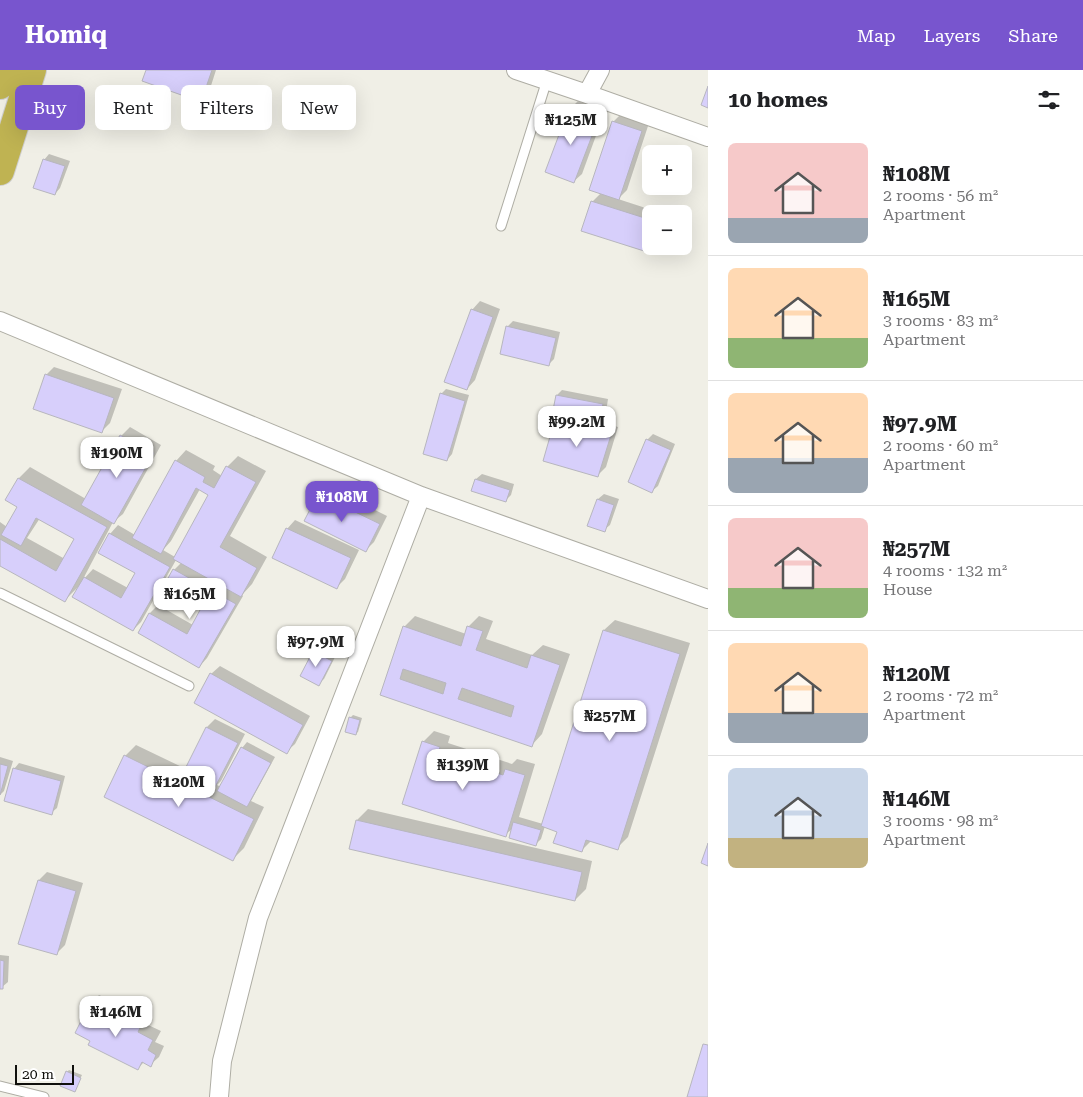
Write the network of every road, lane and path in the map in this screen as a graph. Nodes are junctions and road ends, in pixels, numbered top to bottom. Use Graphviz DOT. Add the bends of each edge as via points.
graph roads {
  1 [pos="5,70"];
  2 [pos="32,70"];
  3 [pos="516,70"];
  4 [pos="600,70"];
  5 [pos="547,80"];
  6 [pos="0,86"];
  7 [pos="586,94"];
  8 [pos="708,137"];
  9 [pos="0,171"];
  10 [pos="501,226"];
  11 [pos="0,321"];
  12 [pos="421,496"];
  13 [pos="0,593"];
  14 [pos="708,599"];
  15 [pos="189,686"];
  16 [pos="0,1086"];
  17 [pos="44,1097"];
  18 [pos="219,1097"];
  1 -- 6 [label="highway"];
  2 -- 9 [label="highway"];
  3 -- 5 [label="street"];
  4 -- 7 [label="street"];
  5 -- 7 [label="street"];
  5 -- 10 [label="lane"];
  7 -- 8 [label="street"];
  11 -- 12 [label="street"];
  12 -- 14 [label="street"];
  12 -- 18 [label="street" via="258,918 222,1061"];
  13 -- 15 [label="lane"];
  16 -- 17 [label="lane"];
}
